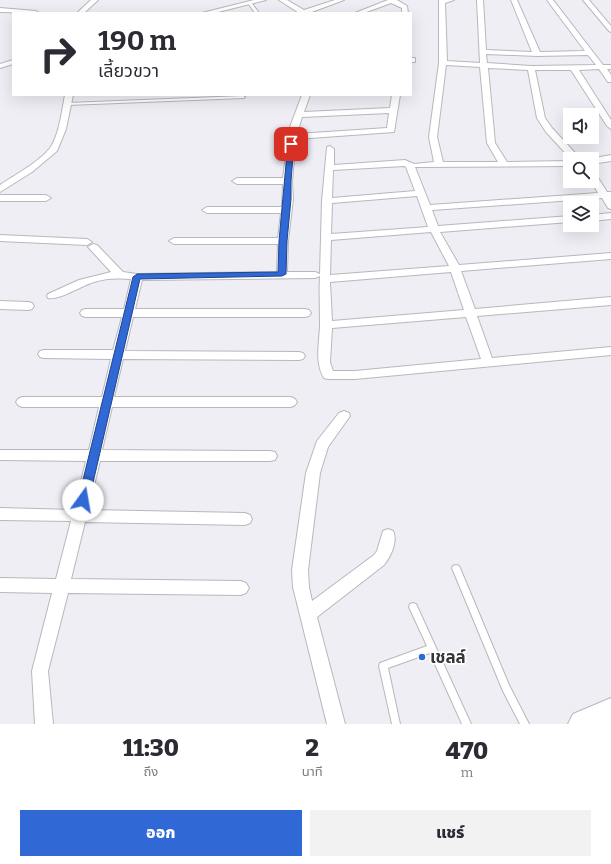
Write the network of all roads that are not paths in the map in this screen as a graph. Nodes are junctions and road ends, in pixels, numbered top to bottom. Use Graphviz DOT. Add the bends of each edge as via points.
graph roads {
  1 [pos="95,0"];
  2 [pos="263,0"];
  3 [pos="282,0"];
  4 [pos="341,0"];
  5 [pos="451,0"];
  6 [pos="480,0"];
  7 [pos="514,0"];
  8 [pos="550,0"];
  9 [pos="586,0"];
  10 [pos="393,1"];
  11 [pos="250,3"];
  12 [pos="2,8"];
  13 [pos="29,12"];
  14 [pos="81,12"];
  15 [pos="210,12"];
  16 [pos="256,12"];
  17 [pos="302,12"];
  18 [pos="307,12"];
  19 [pos="361,12"];
  20 [pos="405,12"];
  21 [pos="611,30"];
  22 [pos="483,52"];
  23 [pos="591,53"];
  24 [pos="537,54"];
  25 [pos="12,62"];
  26 [pos="442,63"];
  27 [pos="0,66"];
  28 [pos="484,66"];
  29 [pos="601,67"];
  30 [pos="611,67"];
  31 [pos="531,68"];
  32 [pos="574,68"];
  33 [pos="611,80"];
  34 [pos="69,96"];
  35 [pos="306,96"];
  36 [pos="396,96"];
  37 [pos="243,97"];
  38 [pos="68,104"];
  39 [pos="394,110"];
  40 [pos="299,115"];
  41 [pos="611,126"];
  42 [pos="292,137"];
  43 [pos="330,149"];
  44 [pos="564,152"];
  45 [pos="611,158"];
  46 [pos="599,160"];
  47 [pos="563,162"];
  48 [pos="504,164"];
  49 [pos="417,165"];
  50 [pos="440,165"];
  51 [pos="330,168"];
  52 [pos="287,181"];
  53 [pos="237,182"];
  54 [pos="599,184"];
  55 [pos="0,190"];
  56 [pos="420,193"];
  57 [pos="608,195"];
  58 [pos="0,198"];
  59 [pos="46,198"];
  60 [pos="327,200"];
  61 [pos="611,206"];
  62 [pos="426,208"];
  63 [pos="207,210"];
  64 [pos="286,210"];
  65 [pos="611,216"];
  66 [pos="599,217"];
  67 [pos="563,220"];
  68 [pos="434,230"];
  69 [pos="327,237"];
  70 [pos="0,238"];
  71 [pos="174,241"];
  72 [pos="283,241"];
  73 [pos="611,256"];
  74 [pos="455,268"];
  75 [pos="119,274"];
  76 [pos="282,274"];
  77 [pos="315,274"];
  78 [pos="137,277"];
  79 [pos="325,279"];
  80 [pos="52,296"];
  81 [pos="611,301"];
  82 [pos="0,305"];
  83 [pos="28,306"];
  84 [pos="86,313"];
  85 [pos="129,313"];
  86 [pos="305,313"];
  87 [pos="470,313"];
  88 [pos="326,324"];
  89 [pos="611,351"];
  90 [pos="44,354"];
  91 [pos="119,354"];
  92 [pos="299,356"];
  93 [pos="488,363"];
  94 [pos="22,402"];
  95 [pos="108,402"];
  96 [pos="291,402"];
  97 [pos="344,416"];
  98 [pos="0,455"];
  99 [pos="93,455"];
  100 [pos="270,456"];
  101 [pos="0,514"];
  102 [pos="80,514"];
  103 [pos="246,519"];
  104 [pos="388,535"];
  105 [pos="456,568"];
  106 [pos="0,585"];
  107 [pos="62,585"];
  108 [pos="241,588"];
  109 [pos="413,606"];
  110 [pos="308,614"];
  111 [pos="431,649"];
  112 [pos="611,712"];
  113 [pos="44,724"];
  114 [pos="336,724"];
  115 [pos="396,724"];
  116 [pos="467,724"];
  117 [pos="525,724"];
  118 [pos="583,724"];
  1 -- 14 [label="street"];
  2 -- 11 [label="street"];
  3 -- 17 [label="street"];
  4 -- 18 [label="street"];
  5 -- 26 [label="street" via="442,1"];
  6 -- 22 [label="street"];
  7 -- 24 [label="street"];
  8 -- 23 [label="street"];
  9 -- 21 [label="street"];
  10 -- 19 [label="street"];
  10 -- 20 [label="street" via="405,7"];
  11 -- 15 [label="street"];
  11 -- 16 [label="lane"];
  12 -- 13 [label="street"];
  22 -- 24 [label="street"];
  22 -- 28 [label="street"];
  23 -- 24 [label="street"];
  23 -- 29 [label="street"];
  25 -- 27 [label="street"];
  26 -- 28 [label="street"];
  26 -- 50 [label="street" via="432,137"];
  28 -- 31 [label="street"];
  28 -- 48 [label="street" via="491,143"];
  29 -- 30 [label="street"];
  29 -- 32 [label="street"];
  29 -- 33 [label="street"];
  31 -- 32 [label="street"];
  31 -- 44 [label="street" via="540,118"];
  32 -- 41 [label="street"];
  34 -- 38 [label="street"];
  35 -- 40 [label="street"];
  36 -- 39 [label="street"];
  37 -- 38 [label="lane"];
  38 -- 55 [label="street" via="54,149"];
  39 -- 40 [label="street"];
  39 -- 42 [label="street" via="391,130"];
  40 -- 42 [label="street"];
  42 -- 52 [label="street"];
  43 -- 51 [label="street"];
  45 -- 46 [label="street"];
  47 -- 48 [label="street"];
  48 -- 50 [label="street"];
  49 -- 50 [label="street"];
  51 -- 56 [label="street" via="405,162 410,165"];
  51 -- 60 [label="street"];
  52 -- 53 [label="street"];
  52 -- 64 [label="street"];
  54 -- 57 [label="street"];
  56 -- 60 [label="street"];
  56 -- 62 [label="street"];
  57 -- 61 [label="street"];
  57 -- 62 [label="street"];
  58 -- 59 [label="street"];
  60 -- 69 [label="street"];
  62 -- 68 [label="street"];
  63 -- 64 [label="street"];
  64 -- 72 [label="street"];
  65 -- 66 [label="street"];
  67 -- 68 [label="street"];
  68 -- 69 [label="street"];
  68 -- 74 [label="street"];
  69 -- 79 [label="street"];
  70 -- 75 [label="street" via="90,245"];
  71 -- 72 [label="street"];
  72 -- 76 [label="street"];
  73 -- 74 [label="street"];
  74 -- 79 [label="street"];
  74 -- 87 [label="street"];
  75 -- 78 [label="street"];
  75 -- 80 [label="street" via="99,276"];
  76 -- 77 [label="street"];
  76 -- 78 [label="street"];
  78 -- 85 [label="street"];
  79 -- 88 [label="street"];
  81 -- 87 [label="street"];
  82 -- 83 [label="street"];
  84 -- 85 [label="street"];
  85 -- 86 [label="street"];
  85 -- 91 [label="street"];
  87 -- 88 [label="street"];
  87 -- 93 [label="street"];
  88 -- 93 [label="street" via="324,362 328,375 355,375"];
  89 -- 93 [label="street"];
  90 -- 91 [label="street"];
  91 -- 92 [label="street"];
  91 -- 95 [label="street"];
  94 -- 95 [label="street"];
  95 -- 96 [label="street"];
  95 -- 99 [label="street"];
  97 -- 110 [label="street" via="322,445 313,473 300,570 301,588"];
  98 -- 99 [label="street"];
  99 -- 100 [label="street"];
  99 -- 102 [label="street"];
  101 -- 102 [label="street"];
  102 -- 103 [label="street"];
  102 -- 107 [label="street"];
  104 -- 110 [label="street" via="384,554 379,560"];
  105 -- 117 [label="lane" via="506,688"];
  106 -- 107 [label="street"];
  107 -- 108 [label="street"];
  107 -- 113 [label="street" via="40,671"];
  109 -- 111 [label="lane"];
  110 -- 114 [label="street"];
  111 -- 115 [label="lane" via="383,666"];
  111 -- 116 [label="lane"];
  112 -- 118 [label="main road"];
}
